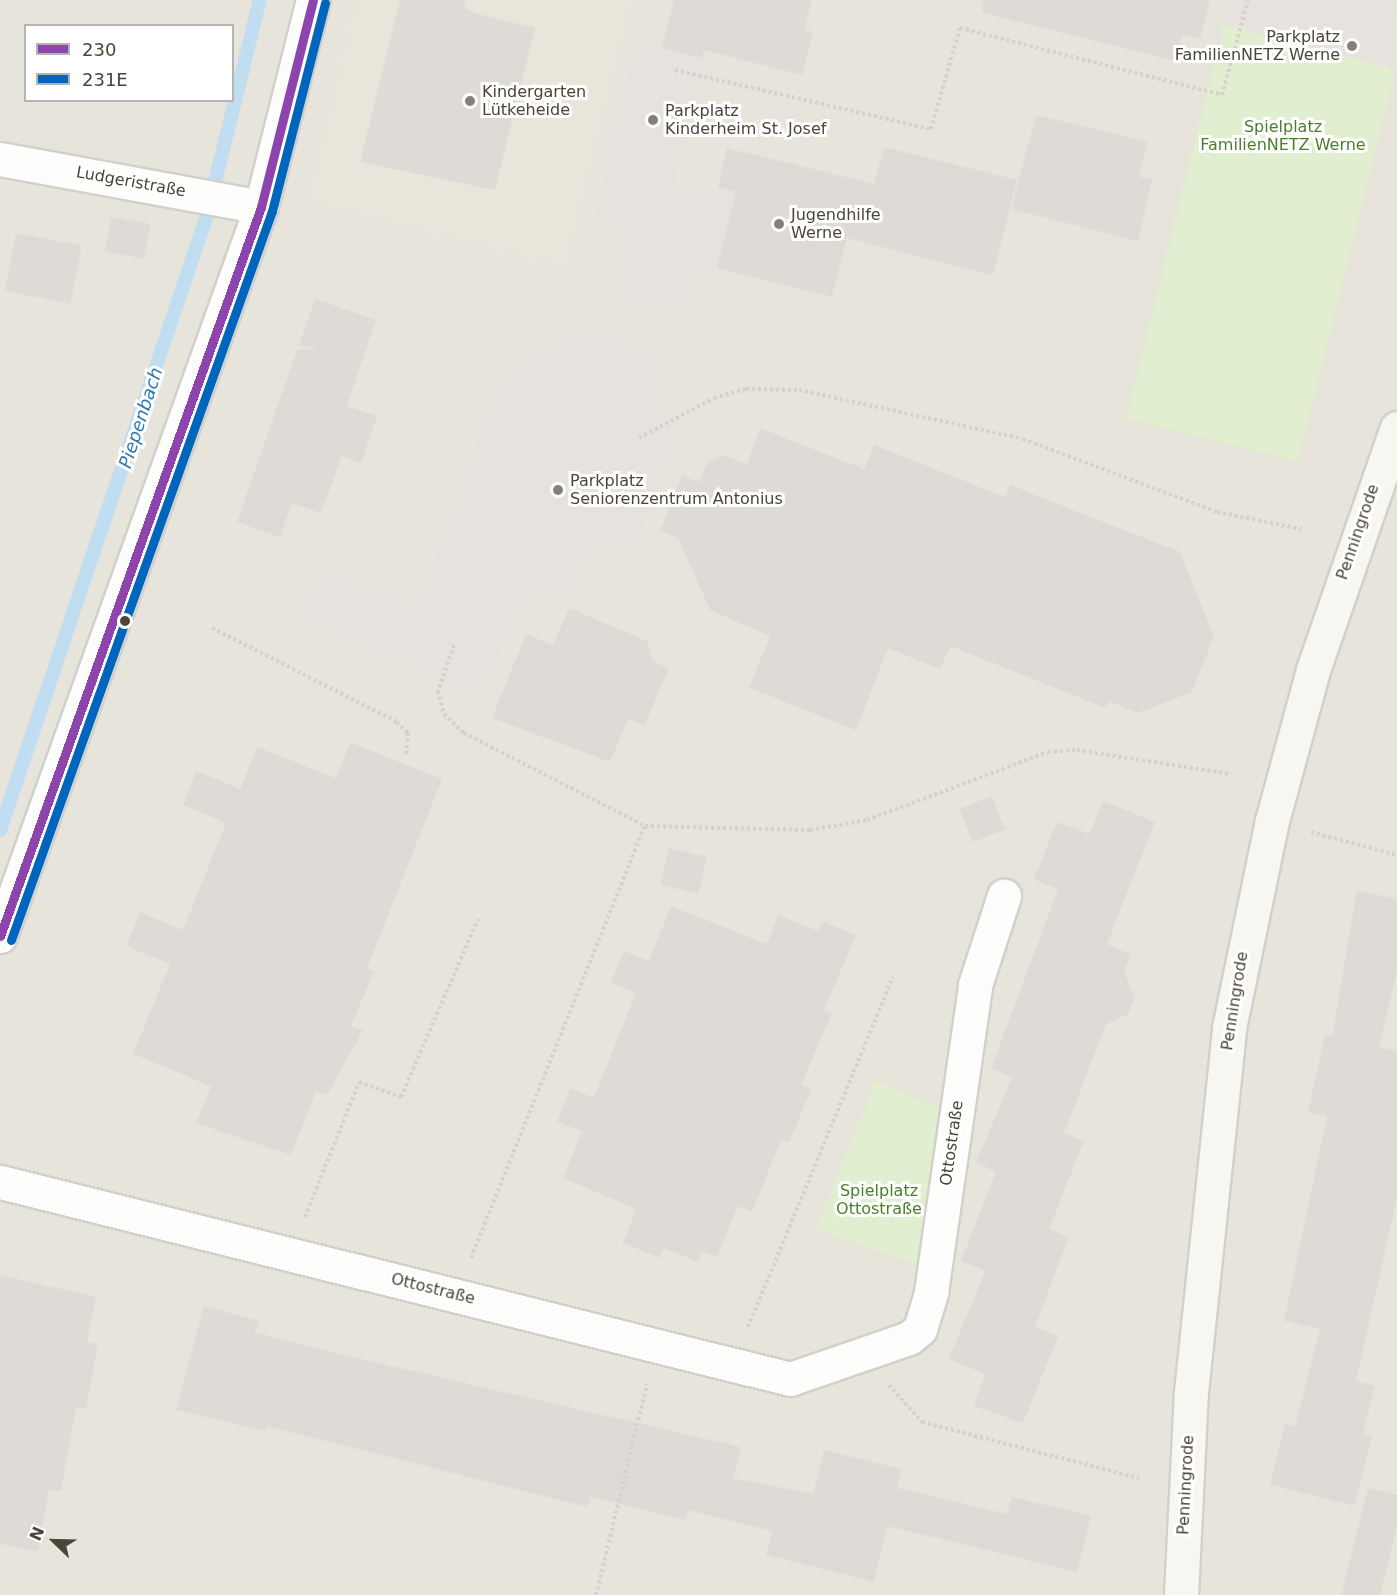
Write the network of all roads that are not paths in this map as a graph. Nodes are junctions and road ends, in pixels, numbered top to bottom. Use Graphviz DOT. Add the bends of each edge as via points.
graph roads {
  1 [pos="313,0"];
  2 [pos="0,159"];
  3 [pos="249,205"];
  4 [pos="1397,428"];
  5 [pos="1004,896"];
  6 [pos="0,936"];
  7 [pos="0,1182"];
  8 [pos="1181,1595"];
  1 -- 3 [label="street"];
  2 -- 3 [label="street, Ludgeristraße"];
  3 -- 6 [label="street"];
  4 -- 8 [label="main road, Penningrode" via="1313,670 1272,821 1233,1005 1191,1392"];
  5 -- 7 [label="street, Ottostraße" via="975,985 931,1292 920,1329 863,1355 790,1379"];
}
